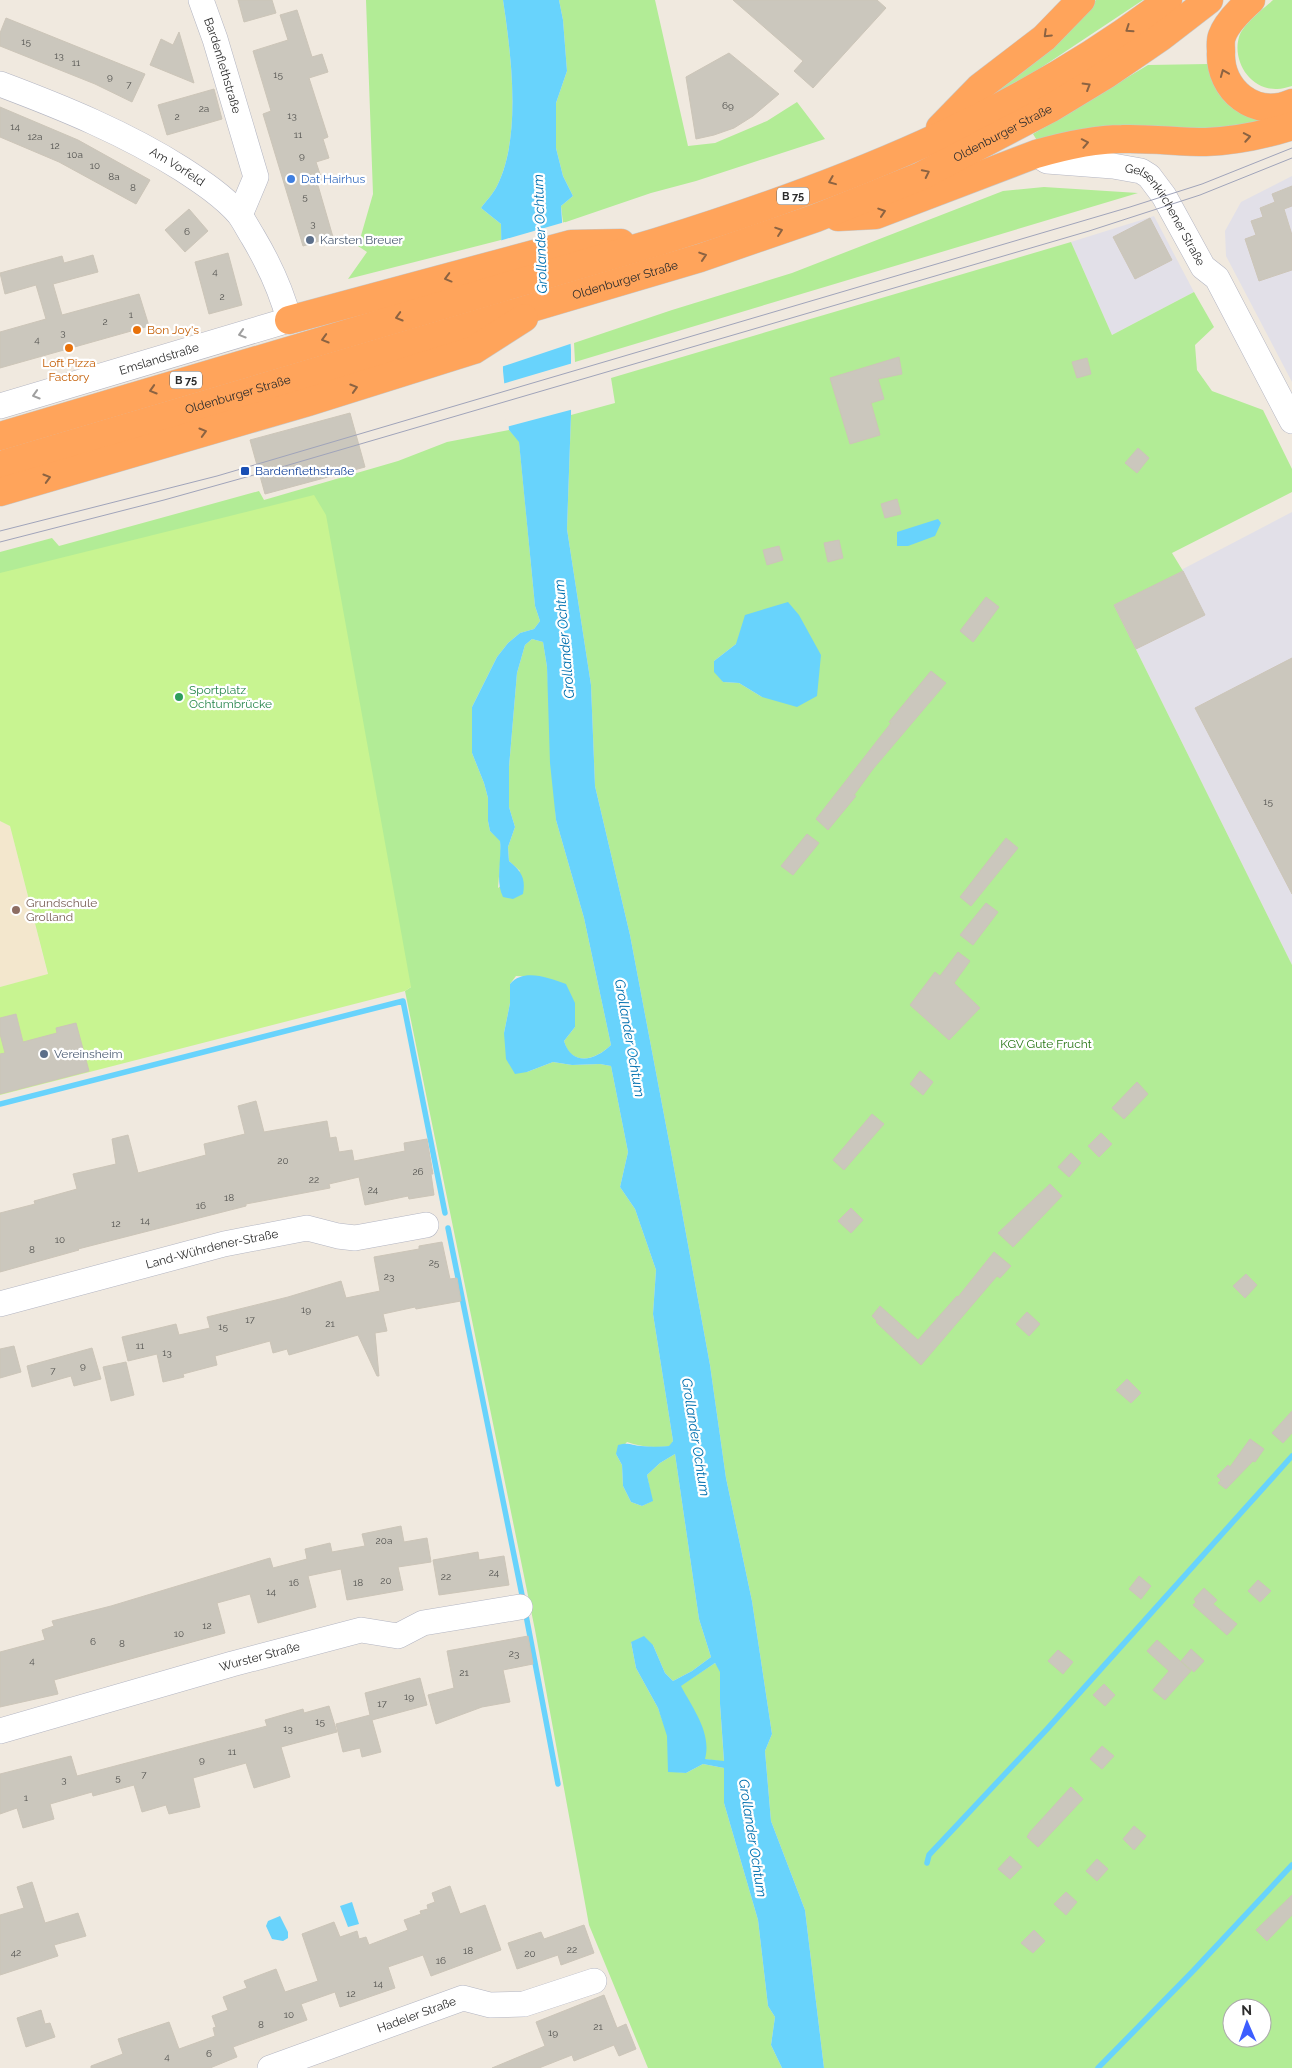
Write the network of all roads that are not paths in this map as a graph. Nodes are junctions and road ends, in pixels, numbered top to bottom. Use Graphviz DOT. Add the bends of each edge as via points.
graph roads {
  1 [pos="201,0"];
  2 [pos="1081,0"];
  3 [pos="1168,0"];
  4 [pos="1209,0"];
  5 [pos="1251,0"];
  6 [pos="0,84"];
  7 [pos="1292,103"];
  8 [pos="1292,126"];
  9 [pos="925,143"];
  10 [pos="1036,154"];
  11 [pos="240,215"];
  12 [pos="816,218"];
  13 [pos="495,277"];
  14 [pos="289,320"];
  15 [pos="497,327"];
  16 [pos="0,406"];
  17 [pos="1292,421"];
  18 [pos="0,436"];
  19 [pos="0,465"];
  20 [pos="0,492"];
  21 [pos="426,1225"];
  22 [pos="0,1304"];
  23 [pos="520,1606"];
  24 [pos="0,1731"];
  25 [pos="594,1981"];
  26 [pos="270,2068"];
  1 -- 11 [label="street, Bardenflethstraße" via="256,177"];
  2 -- 9 [label="highway, one-way" via="1044,38 980,87"];
  3 -- 9 [label="highway, Oldenburger Straße / B 75, one-way" via="1048,81"];
  12 -- 4 [label="highway, Oldenburger Straße / B 75, one-way" via="921,176 1051,108 1107,74"];
  7 -- 5 [label="highway, one-way" via="1270,108 1239,97 1220,64 1222,37 1239,11"];
  6 -- 11 [label="street, Am Vorfeld" via="118,132 201,181"];
  10 -- 8 [label="highway, one-way" via="1105,140 1229,140"];
  9 -- 13 [label="highway, Oldenburger Straße / B 75, one-way" via="738,217 657,242 572,255"];
  12 -- 10 [label="highway, one-way" via="876,215"];
  10 -- 17 [label="street, Gelsenkirchener Straße" via="1047,161 1113,166 1150,176 1203,267 1217,278"];
  11 -- 14 [label="street, Am Vorfeld" via="271,267"];
  15 -- 12 [label="highway, Oldenburger Straße / B 75, one-way" via="561,298 700,258"];
  13 -- 14 [label="highway, one-way"];
  13 -- 18 [label="highway, Oldenburger Straße / B 75, one-way"];
  14 -- 16 [label="street, Emslandstraße, one-way"];
  15 -- 19 [label="highway, Oldenburger Straße / B 75"];
  20 -- 15 [label="highway, one-way" via="474,350"];
  21 -- 22 [label="street, Land-Wührdener-Straße" via="355,1238 307,1228 224,1244"];
  23 -- 24 [label="street, Wurster Straße" via="423,1623 398,1636 361,1630"];
  25 -- 26 [label="street, Hadeler Straße" via="524,2004 490,2005 463,1998"];
}
